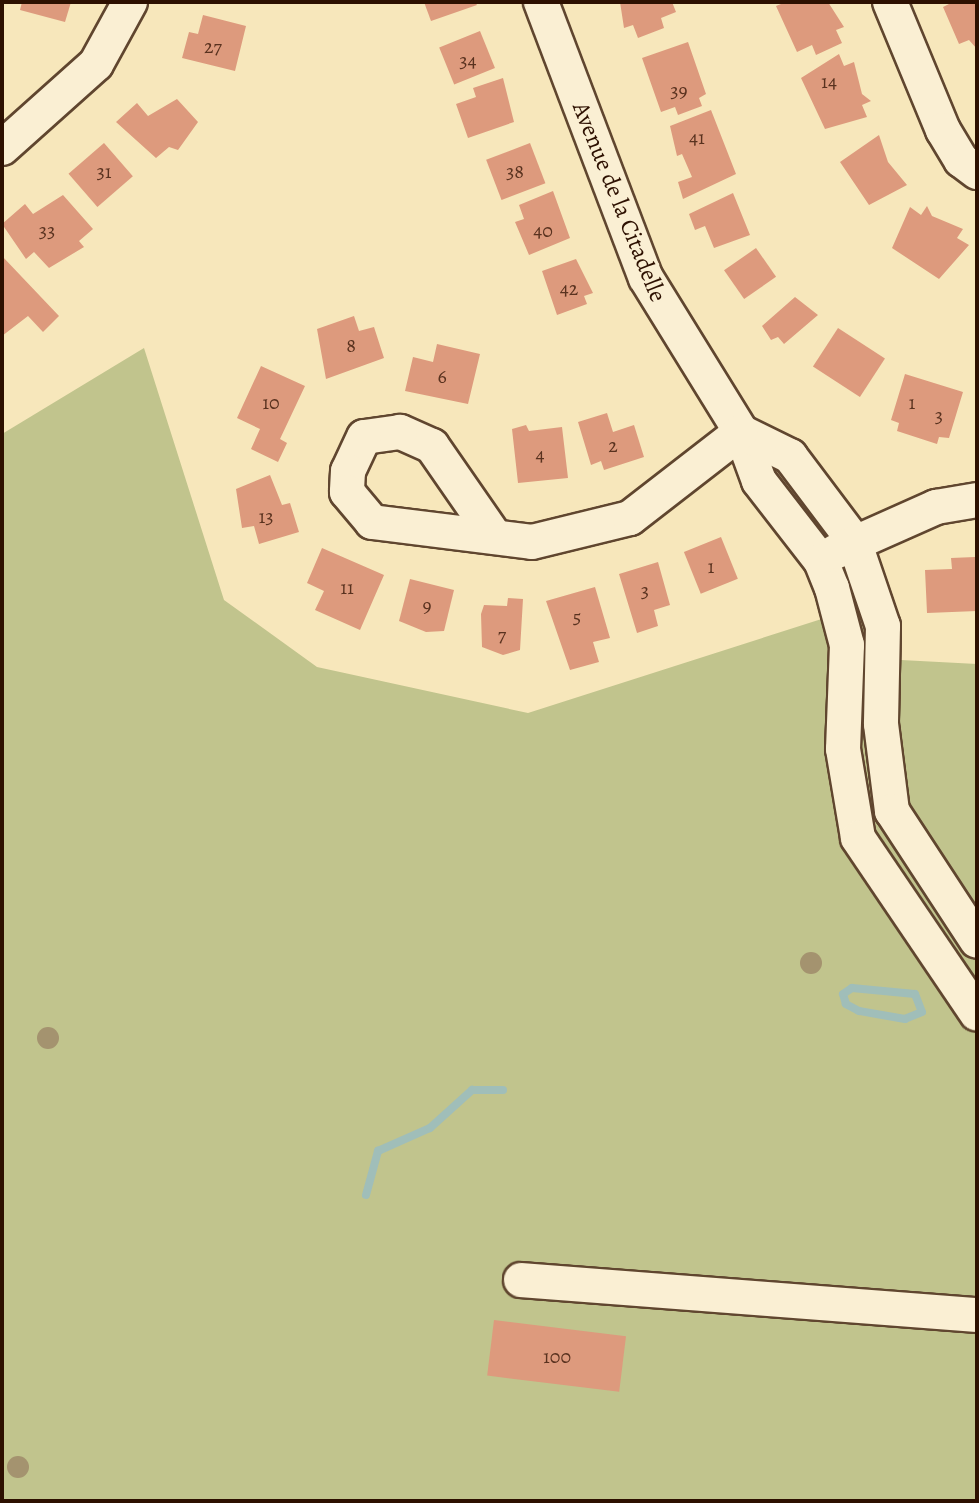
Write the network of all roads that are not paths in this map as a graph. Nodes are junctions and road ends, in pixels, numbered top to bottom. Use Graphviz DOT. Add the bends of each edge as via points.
graph roads {
  1 [pos="130,2"];
  2 [pos="541,2"];
  3 [pos="890,2"];
  4 [pos="2,148"];
  5 [pos="977,172"];
  6 [pos="741,432"];
  7 [pos="977,500"];
  8 [pos="495,537"];
  9 [pos="854,541"];
  10 [pos="821,561"];
  11 [pos="888,796"];
  12 [pos="851,806"];
  13 [pos="977,941"];
  14 [pos="972,997"];
  15 [pos="521,1280"];
  16 [pos="977,1315"];
  1 -- 4 [label="street" via="96,64"];
  2 -- 6 [label="street, Avenue de la Citadelle" via="646,278"];
  3 -- 5 [label="street" via="943,130"];
  6 -- 8 [label="street" via="630,518 532,542"];
  6 -- 9 [label="street" via="790,456"];
  6 -- 10 [label="street, Avenue de la Citadelle" via="759,481"];
  7 -- 9 [label="street" via="936,507"];
  9 -- 10 [label="street"];
  9 -- 11 [label="street" via="883,626"];
  10 -- 12 [label="street, Avenue de la Citadelle" via="847,645 843,749"];
  11 -- 12 [label="street"];
  11 -- 13 [label="street" via="909,846"];
  12 -- 14 [label="street, Avenue de la Citadelle" via="876,871"];
  15 -- 16 [label="street"];
}
